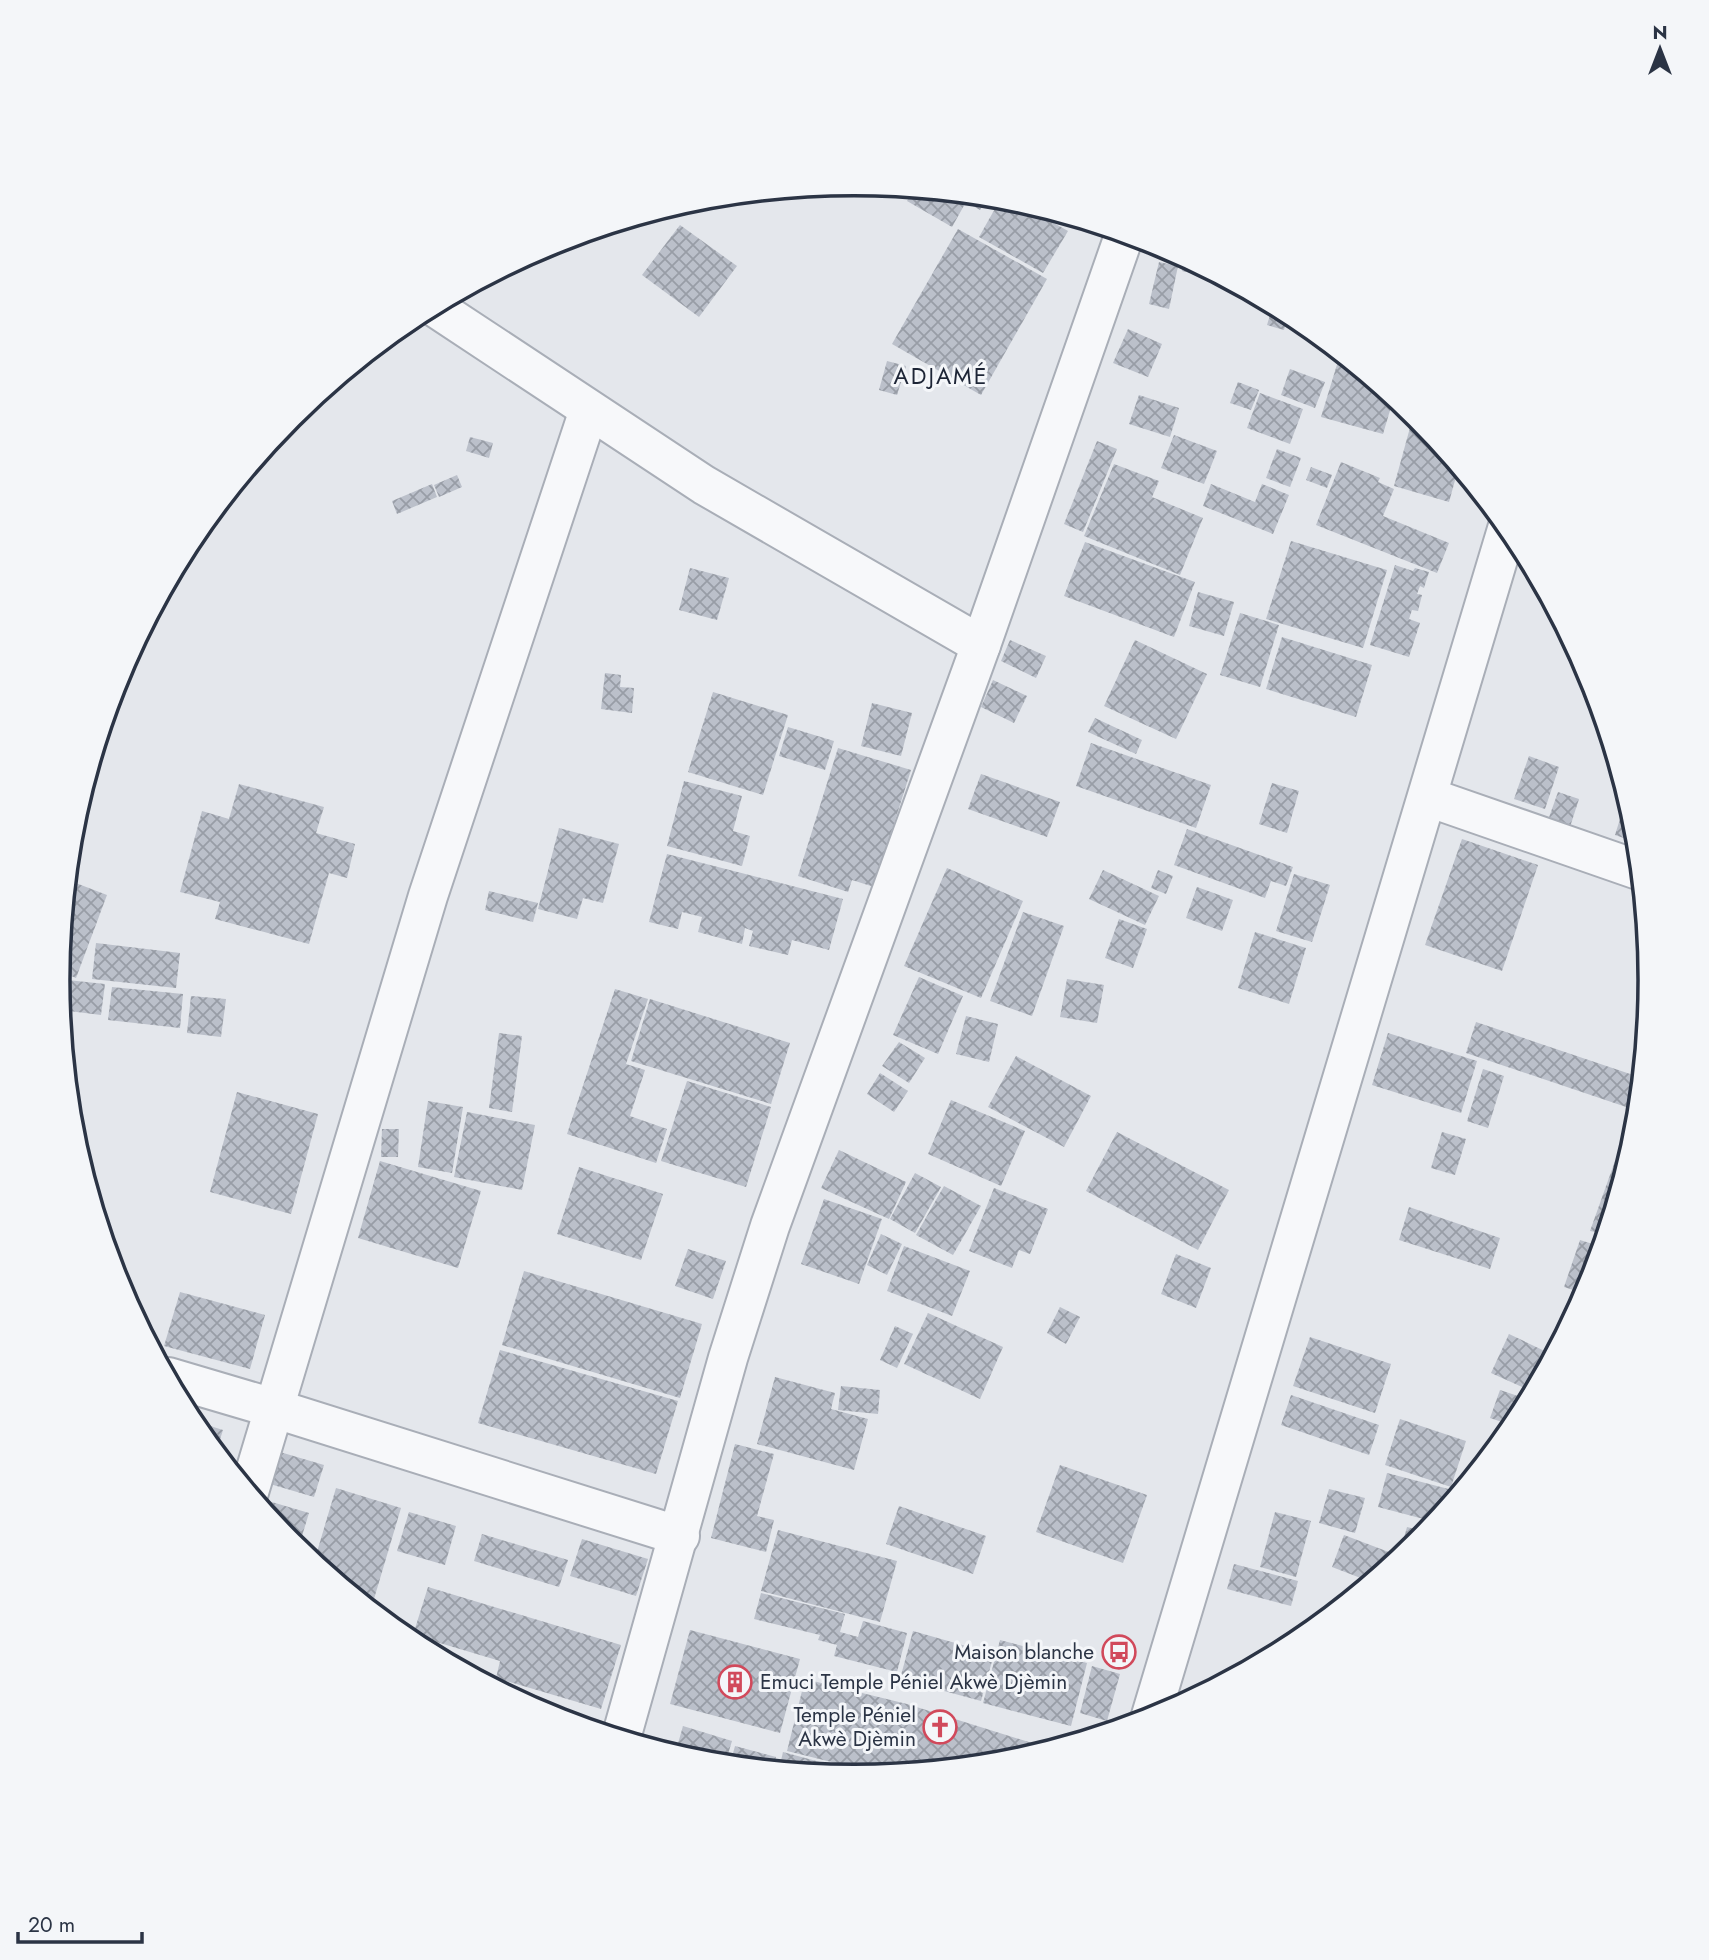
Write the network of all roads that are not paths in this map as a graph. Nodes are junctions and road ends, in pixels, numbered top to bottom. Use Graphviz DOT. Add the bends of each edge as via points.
graph roads {
  1 [pos="1122,243"];
  2 [pos="443,313"];
  3 [pos="589,410"];
  4 [pos="1504,540"];
  5 [pos="981,645"];
  6 [pos="1428,797"];
  7 [pos="1630,867"];
  8 [pos="180,1381"];
  9 [pos="273,1408"];
  10 [pos="251,1481"];
  11 [pos="680,1536"];
  12 [pos="1154,1705"];
  13 [pos="623,1730"];
  1 -- 5 [label="street"];
  2 -- 3 [label="street"];
  3 -- 5 [label="street" via="704,485"];
  3 -- 9 [label="street" via="428,896"];
  4 -- 6 [label="street"];
  5 -- 11 [label="street" via="770,1226"];
  6 -- 7 [label="street"];
  6 -- 12 [label="street"];
  8 -- 9 [label="street"];
  9 -- 10 [label="street"];
  9 -- 11 [label="street"];
  11 -- 13 [label="street"];
}
